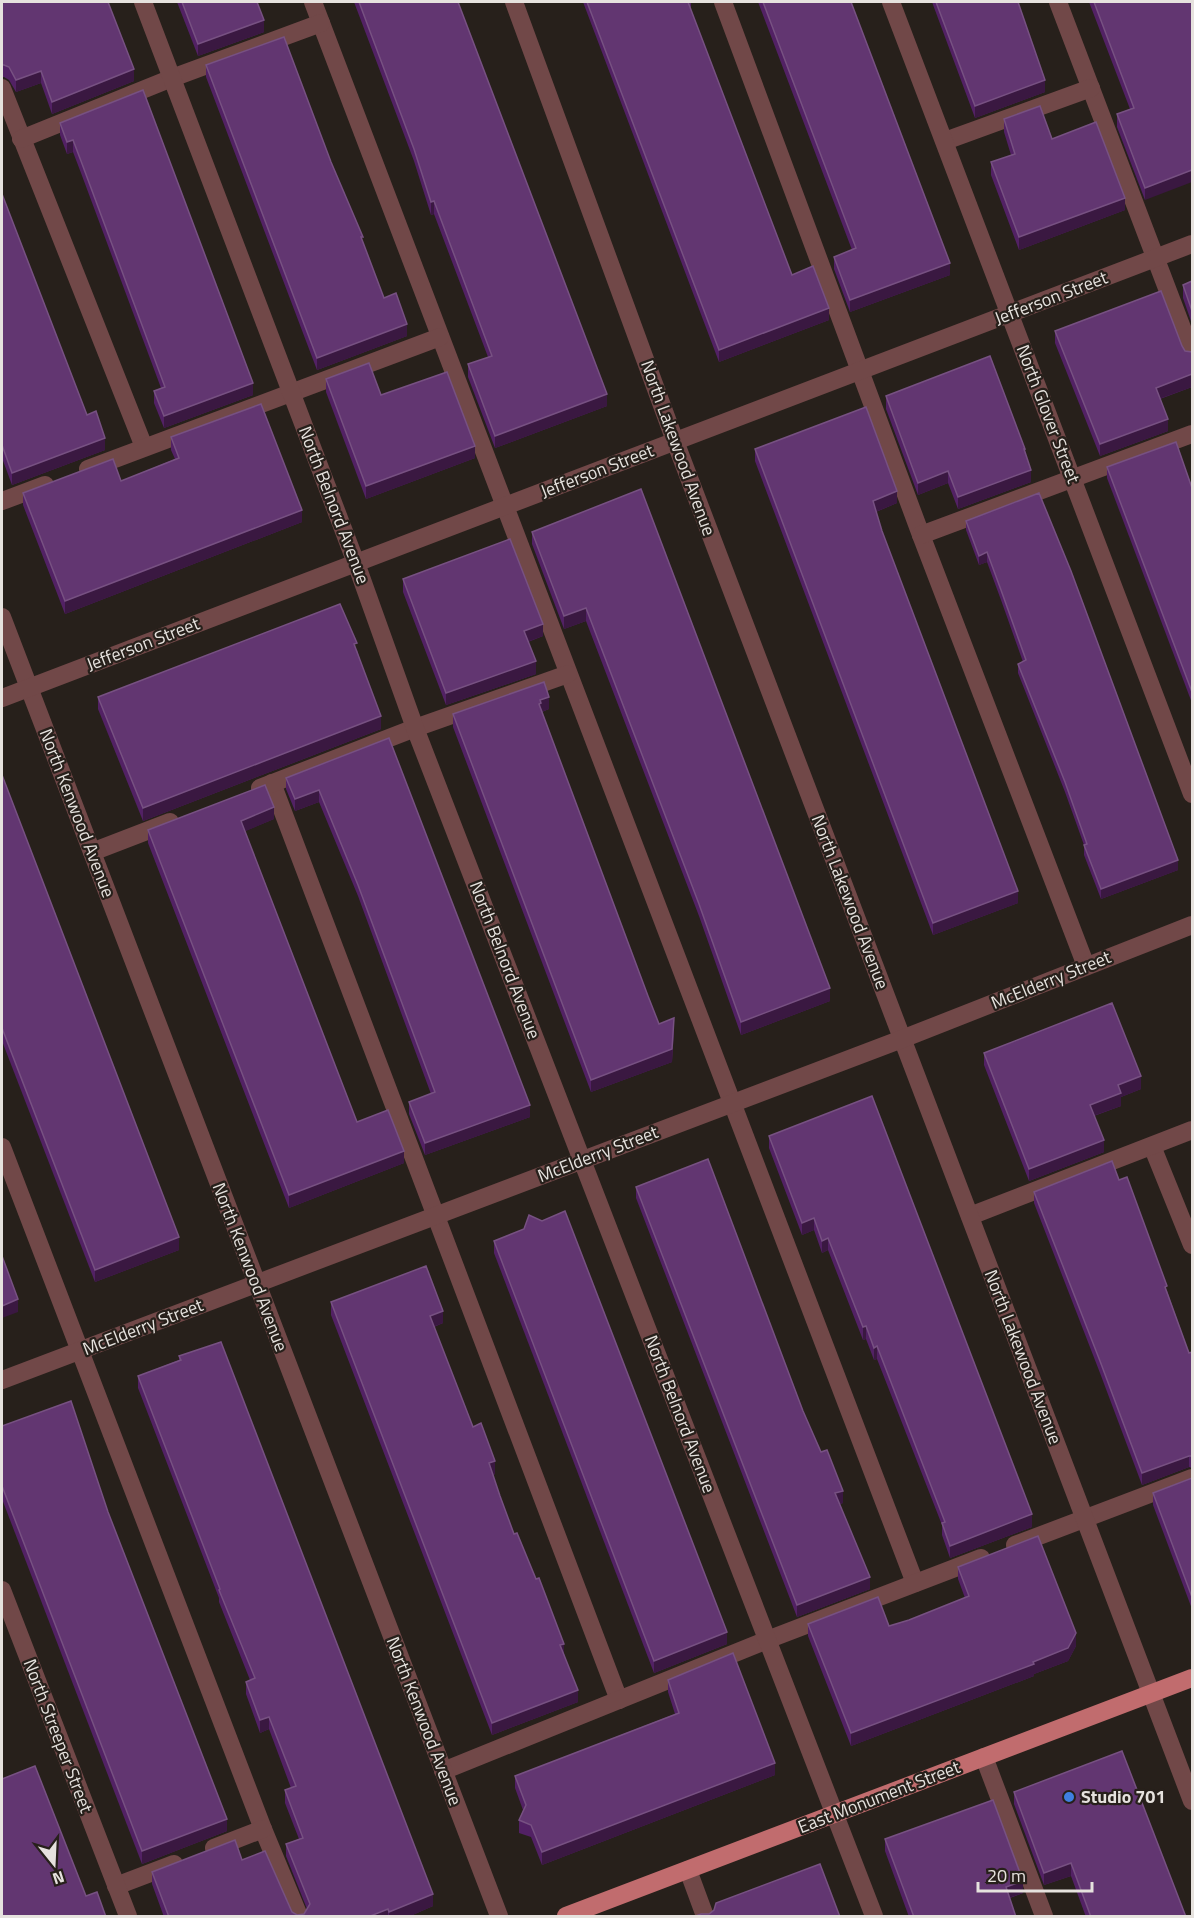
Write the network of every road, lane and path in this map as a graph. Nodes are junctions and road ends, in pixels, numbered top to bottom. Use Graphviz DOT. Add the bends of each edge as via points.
graph roads {
  1 [pos="143,2"];
  2 [pos="313,2"];
  3 [pos="514,2"];
  4 [pos="723,2"];
  5 [pos="891,2"];
  6 [pos="1058,2"];
  7 [pos="321,23"];
  8 [pos="172,78"];
  9 [pos="2,88"];
  10 [pos="1091,88"];
  11 [pos="21,139"];
  12 [pos="945,141"];
  13 [pos="1192,244"];
  14 [pos="1156,258"];
  15 [pos="1010,313"];
  16 [pos="440,336"];
  17 [pos="1192,354"];
  18 [pos="861,370"];
  19 [pos="291,392"];
  20 [pos="1192,434"];
  21 [pos="675,441"];
  22 [pos="144,447"];
  23 [pos="1073,478"];
  24 [pos="2,501"];
  25 [pos="504,506"];
  26 [pos="921,535"];
  27 [pos="356,563"];
  28 [pos="2,617"];
  29 [pos="568,674"];
  30 [pos="28,687"];
  31 [pos="2,698"];
  32 [pos="415,728"];
  33 [pos="272,783"];
  34 [pos="1192,794"];
  35 [pos="240,795"];
  36 [pos="187,816"];
  37 [pos="92,852"];
  38 [pos="1192,925"];
  39 [pos="1086,966"];
  40 [pos="902,1039"];
  41 [pos="732,1104"];
  42 [pos="1192,1130"];
  43 [pos="1152,1146"];
  44 [pos="2,1147"];
  45 [pos="582,1160"];
  46 [pos="434,1216"];
  47 [pos="970,1216"];
  48 [pos="1192,1245"];
  49 [pos="257,1283"];
  50 [pos="80,1351"];
  51 [pos="2,1380"];
  52 [pos="1192,1478"];
  53 [pos="1085,1519"];
  54 [pos="915,1583"];
  55 [pos="2,1590"];
  56 [pos="767,1640"];
  57 [pos="1192,1678"];
  58 [pos="1151,1693"];
  59 [pos="618,1700"];
  60 [pos="984,1758"];
  61 [pos="443,1771"];
  62 [pos="1192,1801"];
  63 [pos="834,1814"];
  64 [pos="263,1829"];
  65 [pos="688,1870"];
  66 [pos="116,1886"];
  67 [pos="128,1917"];
  68 [pos="299,1917"];
  69 [pos="499,1917"];
  70 [pos="566,1917"];
  71 [pos="705,1917"];
  72 [pos="874,1917"];
  73 [pos="1044,1917"];
  1 -- 8 [label="street, North Belnord Avenue"];
  2 -- 7 [label="street"];
  3 -- 21 [label="street, North Lakewood Avenue"];
  4 -- 18 [label="street"];
  5 -- 12 [label="street, North Glover Street"];
  6 -- 10 [label="street"];
  7 -- 8 [label="street"];
  7 -- 16 [label="street"];
  8 -- 11 [label="street"];
  8 -- 19 [label="street, North Belnord Avenue"];
  9 -- 11 [label="street"];
  10 -- 12 [label="street"];
  10 -- 14 [label="street"];
  11 -- 22 [label="street"];
  12 -- 15 [label="street, North Glover Street"];
  13 -- 14 [label="street, Jefferson Street"];
  14 -- 15 [label="street, Jefferson Street"];
  14 -- 17 [label="street"];
  15 -- 18 [label="street, Jefferson Street"];
  15 -- 23 [label="street, North Glover Street"];
  16 -- 19 [label="street"];
  16 -- 25 [label="street"];
  18 -- 21 [label="street, Jefferson Street"];
  18 -- 26 [label="street"];
  19 -- 22 [label="street"];
  19 -- 27 [label="street, North Belnord Avenue"];
  20 -- 23 [label="street"];
  21 -- 25 [label="street, Jefferson Street"];
  21 -- 40 [label="street, North Lakewood Avenue"];
  22 -- 24 [label="street"];
  23 -- 26 [label="street"];
  23 -- 34 [label="street, North Glover Street"];
  25 -- 27 [label="street, Jefferson Street"];
  25 -- 29 [label="street"];
  26 -- 39 [label="street"];
  27 -- 30 [label="street, Jefferson Street"];
  27 -- 32 [label="street, North Belnord Avenue"];
  28 -- 30 [label="street, North Kenwood Avenue"];
  29 -- 32 [label="street"];
  29 -- 41 [label="street"];
  30 -- 31 [label="street, Jefferson Street"];
  30 -- 37 [label="street, North Kenwood Avenue"];
  32 -- 33 [label="street"];
  32 -- 45 [label="street, North Belnord Avenue"];
  33 -- 35 [label="street"];
  33 -- 46 [label="street"];
  36 -- 37 [label="street"];
  37 -- 49 [label="street, North Kenwood Avenue"];
  38 -- 39 [label="street, McElderry Street"];
  39 -- 40 [label="street, McElderry Street"];
  40 -- 41 [label="street, McElderry Street"];
  40 -- 47 [label="street, North Lakewood Avenue"];
  41 -- 45 [label="street, McElderry Street"];
  41 -- 54 [label="street"];
  42 -- 43 [label="street"];
  43 -- 47 [label="street"];
  43 -- 48 [label="street"];
  44 -- 50 [label="street"];
  45 -- 46 [label="street, McElderry Street"];
  45 -- 56 [label="street, North Belnord Avenue"];
  46 -- 49 [label="street, McElderry Street"];
  46 -- 59 [label="street"];
  47 -- 53 [label="street, North Lakewood Avenue"];
  49 -- 50 [label="street, McElderry Street"];
  49 -- 61 [label="street, North Kenwood Avenue"];
  50 -- 51 [label="street, McElderry Street"];
  50 -- 64 [label="street"];
  52 -- 53 [label="street"];
  53 -- 54 [label="street"];
  53 -- 58 [label="street, North Lakewood Avenue"];
  54 -- 56 [label="street"];
  55 -- 66 [label="street, North Streeper Street"];
  56 -- 59 [label="street"];
  56 -- 63 [label="street, North Belnord Avenue"];
  57 -- 58 [label="main road, East Monument Street"];
  58 -- 60 [label="main road, East Monument Street"];
  58 -- 62 [label="street, North Lakewood Avenue"];
  59 -- 61 [label="street"];
  60 -- 63 [label="main road, East Monument Street"];
  60 -- 73 [label="street"];
  61 -- 69 [label="street, North Kenwood Avenue"];
  63 -- 65 [label="main road, East Monument Street"];
  63 -- 72 [label="street, North Belnord Avenue"];
  64 -- 66 [label="street"];
  64 -- 68 [label="street"];
  65 -- 70 [label="main road, East Monument Street"];
  65 -- 71 [label="street"];
  66 -- 67 [label="street, North Streeper Street"];
}
